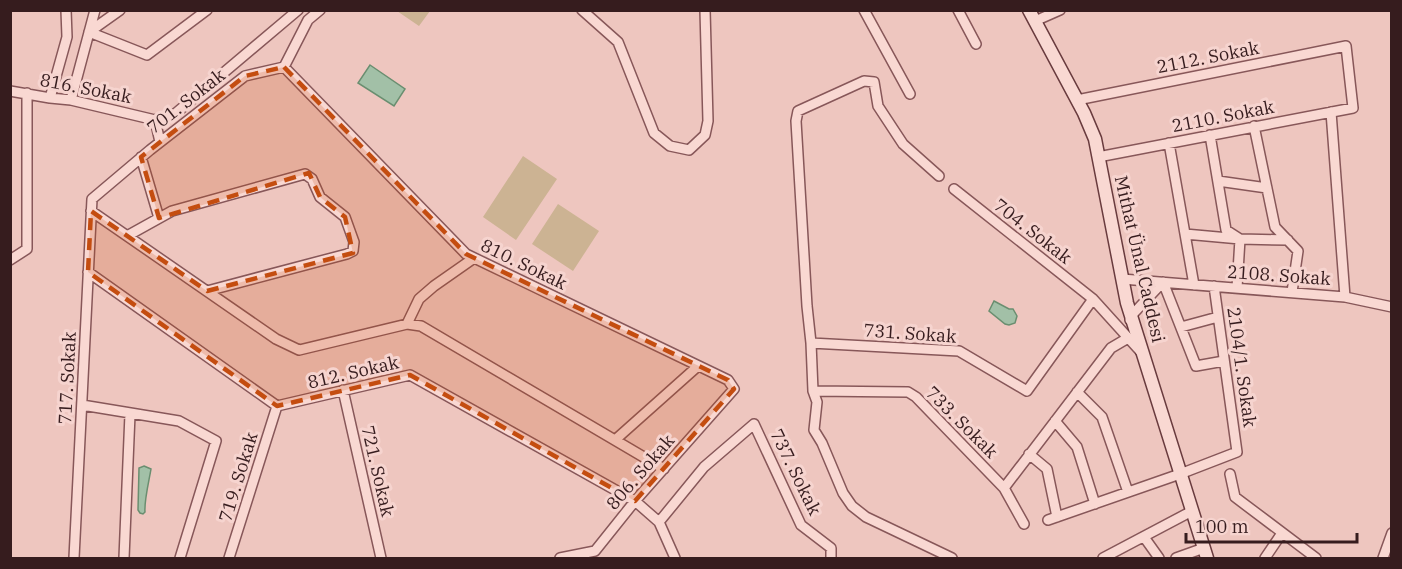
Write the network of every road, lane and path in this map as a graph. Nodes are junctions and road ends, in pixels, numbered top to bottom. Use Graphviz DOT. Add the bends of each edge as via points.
graph roads {
  1 [pos="66,10"];
  2 [pos="95,10"];
  3 [pos="120,10"];
  4 [pos="207,10"];
  5 [pos="298,10"];
  6 [pos="320,10"];
  7 [pos="705,10"];
  8 [pos="864,10"];
  9 [pos="958,10"];
  10 [pos="1060,10"];
  11 [pos="584,11"];
  12 [pos="1032,16"];
  13 [pos="89,32"];
  14 [pos="976,44"];
  15 [pos="284,67"];
  16 [pos="10,91"];
  17 [pos="27,93"];
  18 [pos="910,94"];
  19 [pos="50,98"];
  20 [pos="71,100"];
  21 [pos="1077,100"];
  22 [pos="1353,108"];
  23 [pos="1331,112"];
  24 [pos="155,120"];
  25 [pos="1254,126"];
  26 [pos="1210,135"];
  27 [pos="160,142"];
  28 [pos="1169,143"];
  29 [pos="141,157"];
  30 [pos="1098,157"];
  31 [pos="939,176"];
  32 [pos="1218,181"];
  33 [pos="1267,188"];
  34 [pos="954,189"];
  35 [pos="92,199"];
  36 [pos="91,211"];
  37 [pos="159,218"];
  38 [pos="1185,234"];
  39 [pos="127,236"];
  40 [pos="1240,240"];
  41 [pos="1288,240"];
  42 [pos="474,258"];
  43 [pos="10,260"];
  44 [pos="88,272"];
  45 [pos="1122,279"];
  46 [pos="1163,282"];
  47 [pos="1194,285"];
  48 [pos="1214,286"];
  49 [pos="1237,288"];
  50 [pos="207,291"];
  51 [pos="1292,292"];
  52 [pos="1345,297"];
  53 [pos="1093,299"];
  54 [pos="1392,307"];
  55 [pos="1131,316"];
  56 [pos="1218,317"];
  57 [pos="407,324"];
  58 [pos="1181,327"];
  59 [pos="1128,338"];
  60 [pos="812,343"];
  61 [pos="1142,354"];
  62 [pos="1224,361"];
  63 [pos="698,366"];
  64 [pos="734,389"];
  65 [pos="343,390"];
  66 [pos="813,391"];
  67 [pos="1077,392"];
  68 [pos="82,405"];
  69 [pos="277,406"];
  70 [pos="129,414"];
  71 [pos="1055,421"];
  72 [pos="615,440"];
  73 [pos="1029,454"];
  74 [pos="664,469"];
  75 [pos="1180,474"];
  76 [pos="1230,474"];
  77 [pos="1004,488"];
  78 [pos="1128,492"];
  79 [pos="635,501"];
  80 [pos="1095,504"];
  81 [pos="1192,511"];
  82 [pos="659,522"];
  83 [pos="1024,524"];
  84 [pos="1282,533"];
  85 [pos="1392,533"];
  86 [pos="1144,537"];
  87 [pos="1206,553"];
  88 [pos="74,558"];
  89 [pos="124,558"];
  90 [pos="180,558"];
  91 [pos="230,558"];
  92 [pos="381,558"];
  93 [pos="560,558"];
  94 [pos="675,558"];
  95 [pos="831,558"];
  96 [pos="952,558"];
  97 [pos="1106,558"];
  98 [pos="1159,558"];
  99 [pos="1176,558"];
  100 [pos="1265,558"];
  101 [pos="1316,558"];
  102 [pos="1383,558"];
  1 -- 19 [label="street" via="68,37"];
  2 -- 13 [label="street"];
  3 -- 13 [label="street"];
  4 -- 13 [label="street" via="147,55"];
  5 -- 24 [label="street, 701. Sokak" via="176,113"];
  6 -- 15 [label="street" via="308,20"];
  7 -- 11 [label="street" via="708,121 705,135 689,150 670,146 654,133 618,42"];
  8 -- 18 [label="street"];
  9 -- 14 [label="street"];
  10 -- 12 [label="street"];
  12 -- 21 [label="main road, Mithat Ünal Caddesi"];
  13 -- 20 [label="street"];
  15 -- 27 [label="street, 701. Sokak" via="245,76"];
  15 -- 42 [label="street, 810. Sokak" via="466,255"];
  16 -- 17 [label="street, 816. Sokak"];
  17 -- 19 [label="street, 816. Sokak"];
  17 -- 43 [label="street" via="27,249"];
  19 -- 20 [label="street, 816. Sokak"];
  20 -- 24 [label="street, 816. Sokak"];
  21 -- 22 [label="street, 2112. Sokak" via="1347,46"];
  21 -- 30 [label="main road, Mithat Ünal Caddesi" via="1095,139"];
  22 -- 23 [label="street, 2110. Sokak"];
  23 -- 25 [label="street, 2110. Sokak"];
  23 -- 52 [label="street"];
  24 -- 27 [label="street"];
  25 -- 26 [label="street, 2110. Sokak"];
  25 -- 33 [label="street"];
  26 -- 28 [label="street, 2110. Sokak"];
  26 -- 32 [label="street"];
  27 -- 29 [label="street, 701. Sokak"];
  28 -- 30 [label="street, 2110. Sokak"];
  28 -- 38 [label="street"];
  29 -- 35 [label="street, 701. Sokak"];
  29 -- 37 [label="street"];
  30 -- 45 [label="main road, Mithat Ünal Caddesi"];
  31 -- 60 [label="street" via="903,144 878,106 874,82 864,81 798,111 796,133"];
  32 -- 33 [label="street"];
  32 -- 40 [label="street" via="1226,230"];
  33 -- 41 [label="street" via="1275,226"];
  34 -- 53 [label="street, 704. Sokak"];
  35 -- 36 [label="street, 717. Sokak"];
  36 -- 39 [label="street"];
  36 -- 44 [label="street, 717. Sokak"];
  37 -- 39 [label="street"];
  37 -- 50 [label="street" via="305,174 312,178 320,197 345,217 354,242 353,250 347,254"];
  38 -- 40 [label="street"];
  38 -- 47 [label="street"];
  39 -- 50 [label="street"];
  40 -- 41 [label="street"];
  40 -- 49 [label="street"];
  41 -- 51 [label="street" via="1298,251"];
  42 -- 57 [label="street" via="419,299"];
  42 -- 63 [label="street, 810. Sokak"];
  44 -- 68 [label="street, 717. Sokak"];
  44 -- 69 [label="street"];
  45 -- 46 [label="street, 2108. Sokak"];
  45 -- 55 [label="main road, Mithat Ünal Caddesi"];
  46 -- 47 [label="street, 2108. Sokak"];
  46 -- 55 [label="street"];
  46 -- 58 [label="street"];
  47 -- 48 [label="street, 2108. Sokak"];
  48 -- 49 [label="street, 2108. Sokak"];
  48 -- 56 [label="street, 2104/1. Sokak"];
  49 -- 51 [label="street, 2108. Sokak"];
  50 -- 57 [label="street" via="276,339 299,350"];
  51 -- 52 [label="street, 2108. Sokak"];
  52 -- 54 [label="street, 2108. Sokak"];
  53 -- 59 [label="street, 704. Sokak"];
  53 -- 60 [label="street, 731. Sokak" via="1027,391 959,351"];
  55 -- 59 [label="street"];
  55 -- 61 [label="main road, Mithat Ünal Caddesi"];
  56 -- 58 [label="street"];
  56 -- 62 [label="street, 2104/1. Sokak"];
  57 -- 72 [label="street" via="421,326"];
  58 -- 62 [label="street" via="1196,366"];
  59 -- 61 [label="street, 704. Sokak"];
  59 -- 67 [label="street" via="1111,348"];
  60 -- 66 [label="street"];
  61 -- 75 [label="main road, Mithat Ünal Caddesi"];
  62 -- 75 [label="street, 2104/1. Sokak" via="1238,452"];
  63 -- 64 [label="street, 810. Sokak" via="728,380"];
  63 -- 72 [label="street"];
  64 -- 74 [label="street, 806. Sokak"];
  65 -- 69 [label="street, 812. Sokak"];
  65 -- 79 [label="street, 812. Sokak" via="410,375"];
  65 -- 92 [label="street, 721. Sokak"];
  66 -- 77 [label="street, 733. Sokak" via="908,392"];
  66 -- 96 [label="street" via="817,402 814,430 852,506 866,517"];
  67 -- 71 [label="street"];
  67 -- 78 [label="street" via="1102,417"];
  68 -- 70 [label="street"];
  68 -- 88 [label="street, 717. Sokak"];
  69 -- 91 [label="street, 719. Sokak"];
  70 -- 89 [label="street"];
  70 -- 90 [label="street" via="179,421 216,441"];
  71 -- 73 [label="street"];
  71 -- 80 [label="street" via="1077,447"];
  72 -- 74 [label="street"];
  73 -- 77 [label="street"];
  73 -- 80 [label="street" via="1047,469 1052,518"];
  74 -- 79 [label="street, 806. Sokak"];
  75 -- 78 [label="street"];
  75 -- 81 [label="main road, Mithat Ünal Caddesi"];
  76 -- 84 [label="street" via="1234,497"];
  77 -- 83 [label="street, 733. Sokak"];
  78 -- 80 [label="street"];
  79 -- 82 [label="street, 812. Sokak"];
  79 -- 93 [label="street, 806. Sokak" via="595,551"];
  81 -- 86 [label="street"];
  81 -- 87 [label="main road, Mithat Ünal Caddesi"];
  82 -- 94 [label="street"];
  82 -- 95 [label="street, 737. Sokak" via="704,467 754,424 801,525 831,548"];
  84 -- 100 [label="street"];
  84 -- 101 [label="street"];
  85 -- 102 [label="street"];
  86 -- 97 [label="street"];
  86 -- 98 [label="street"];
  87 -- 99 [label="street"];
}
